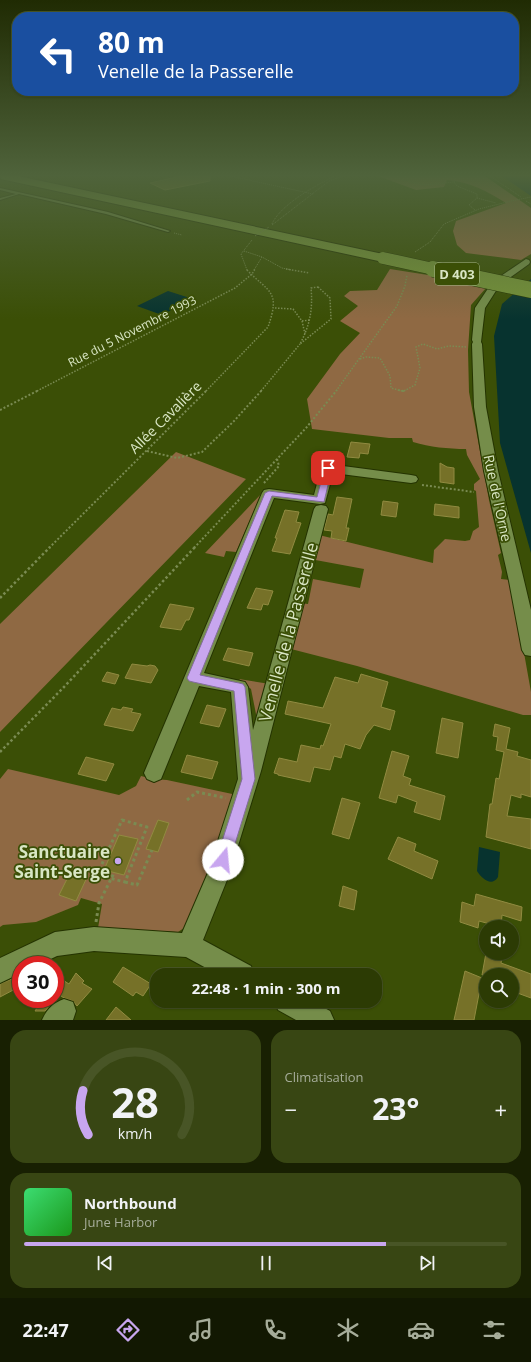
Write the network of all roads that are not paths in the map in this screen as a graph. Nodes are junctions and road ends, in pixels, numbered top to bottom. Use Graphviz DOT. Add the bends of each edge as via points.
graph roads {
  1 [pos="143,224"];
  2 [pos="223,224"];
  3 [pos="168,231"];
  4 [pos="526,262"];
  5 [pos="531,290"];
  6 [pos="411,478"];
  7 [pos="322,509"];
  8 [pos="531,650"];
  9 [pos="193,678"];
  10 [pos="154,773"];
  11 [pos="248,779"];
  12 [pos="189,945"];
  13 [pos="230,968"];
  14 [pos="0,972"];
  15 [pos="299,1008"];
  16 [pos="320,1020"];
  1 -- 3 [label="lane"];
  2 -- 5 [label="main road, D 403, bridge"];
  4 -- 8 [label="street, Rue de l'Orne" via="497,283 480,308 477,344 480,407 491,471"];
  6 -- 9 [label="street" via="328,468 320,500 269,493"];
  7 -- 11 [label="street, Venelle de la Passerelle"];
  9 -- 10 [label="street"];
  9 -- 11 [label="street, Venelle de la Passerelle" via="239,687"];
  11 -- 12 [label="street, Venelle de la Passerelle" via="218,875"];
  12 -- 13 [label="street"];
  12 -- 14 [label="street" via="94,939 55,944"];
  15 -- 16 [label="street"];
}
